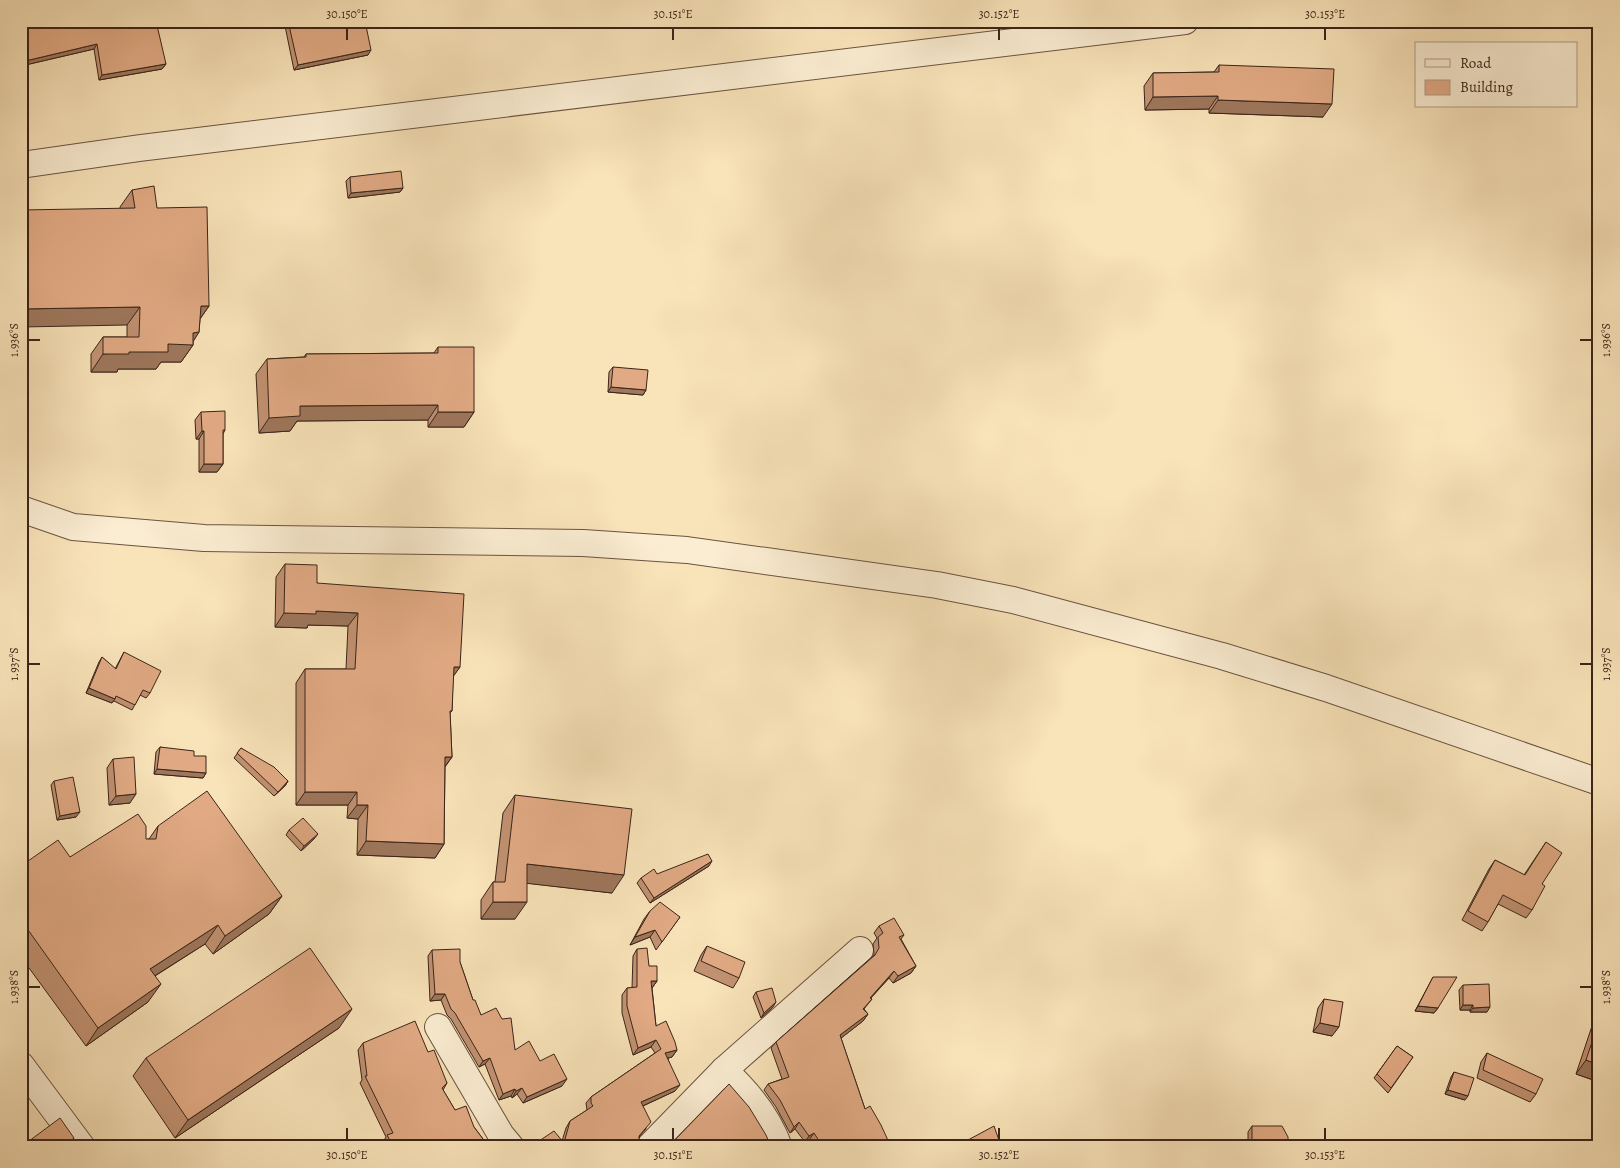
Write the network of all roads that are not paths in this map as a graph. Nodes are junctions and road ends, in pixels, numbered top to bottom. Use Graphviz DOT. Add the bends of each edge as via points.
graph roads {
  1 [pos="1185,21"];
  2 [pos="21,165"];
  3 [pos="21,509"];
  4 [pos="1599,782"];
  5 [pos="860,950"];
  6 [pos="438,1027"];
  7 [pos="21,1065"];
  8 [pos="724,1070"];
  9 [pos="82,1147"];
  10 [pos="512,1147"];
  11 [pos="648,1147"];
  12 [pos="779,1147"];
  1 -- 2 [label="street"];
  3 -- 4 [label="street" via="73,528 204,538 573,543 687,550 937,586 1013,600 1222,656 1326,688"];
  5 -- 8 [label="street"];
  6 -- 10 [label="street" via="497,1128"];
  7 -- 9 [label="street"];
  8 -- 11 [label="street"];
  8 -- 12 [label="street" via="753,1100 774,1132"];
}
